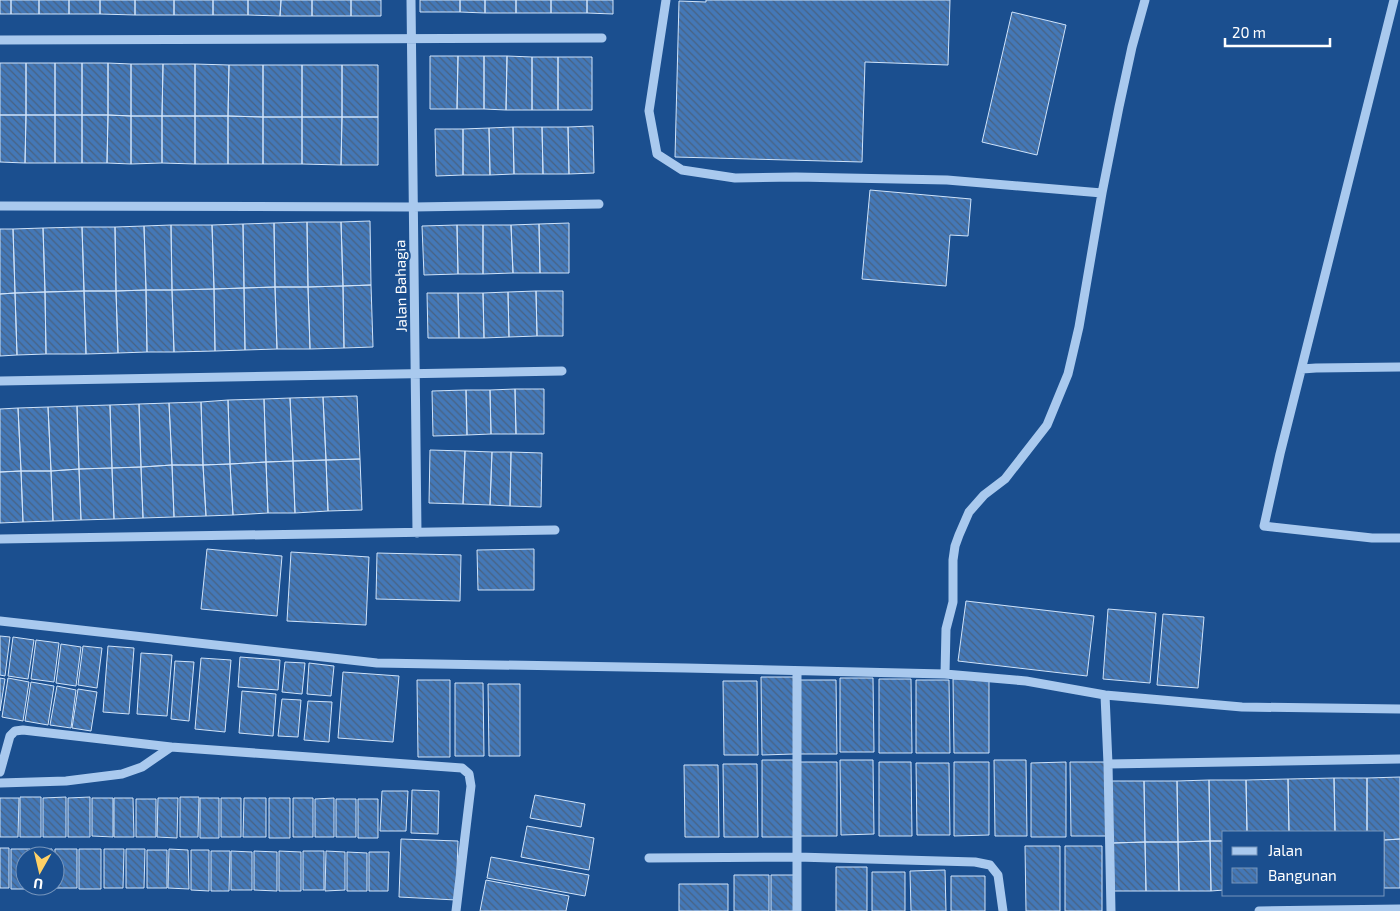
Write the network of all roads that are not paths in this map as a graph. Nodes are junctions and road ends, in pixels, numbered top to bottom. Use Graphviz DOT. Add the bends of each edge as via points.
graph roads {
  1 [pos="411,0"];
  2 [pos="666,0"];
  3 [pos="1145,0"];
  4 [pos="1394,0"];
  5 [pos="602,38"];
  6 [pos="412,39"];
  7 [pos="0,40"];
  8 [pos="1102,193"];
  9 [pos="599,204"];
  10 [pos="0,206"];
  11 [pos="413,207"];
  12 [pos="1400,367"];
  13 [pos="1302,369"];
  14 [pos="562,371"];
  15 [pos="415,374"];
  16 [pos="0,381"];
  17 [pos="555,530"];
  18 [pos="416,533"];
  19 [pos="1400,538"];
  20 [pos="0,539"];
  21 [pos="0,621"];
  22 [pos="797,671"];
  23 [pos="945,674"];
  24 [pos="1105,695"];
  25 [pos="1400,709"];
  26 [pos="171,747"];
  27 [pos="1400,759"];
  28 [pos="1108,764"];
  29 [pos="0,772"];
  30 [pos="0,783"];
  31 [pos="797,857"];
  32 [pos="649,858"];
  33 [pos="1400,909"];
  34 [pos="456,911"];
  35 [pos="796,911"];
  36 [pos="1003,911"];
  37 [pos="1111,911"];
  38 [pos="1259,911"];
  1 -- 6 [label="street, Jalan Bahagia"];
  2 -- 8 [label="street" via="649,111 657,154 682,170 735,178 947,180"];
  3 -- 8 [label="street"];
  4 -- 13 [label="street"];
  5 -- 6 [label="street"];
  6 -- 7 [label="street"];
  6 -- 11 [label="street, Jalan Bahagia"];
  8 -- 23 [label="street" via="1068,374 1047,425 1005,479 969,512 955,546 953,602 946,629"];
  9 -- 11 [label="street"];
  10 -- 11 [label="street"];
  11 -- 15 [label="street, Jalan Bahagia"];
  12 -- 13 [label="street"];
  13 -- 19 [label="street" via="1264,526"];
  14 -- 15 [label="street"];
  15 -- 16 [label="street"];
  15 -- 18 [label="street, Jalan Bahagia"];
  17 -- 18 [label="street"];
  18 -- 20 [label="street"];
  21 -- 22 [label="street" via="377,663"];
  22 -- 23 [label="street"];
  22 -- 31 [label="street"];
  23 -- 24 [label="street" via="1026,681"];
  24 -- 25 [label="street" via="1242,707"];
  24 -- 28 [label="street"];
  26 -- 29 [label="street" via="15,731 10,736"];
  26 -- 30 [label="street" via="142,767 122,774"];
  26 -- 34 [label="street" via="462,768 472,786"];
  27 -- 28 [label="street"];
  28 -- 37 [label="street"];
  31 -- 32 [label="street"];
  31 -- 35 [label="street"];
  31 -- 36 [label="street" via="990,865 998,875"];
  33 -- 38 [label="street"];
}
